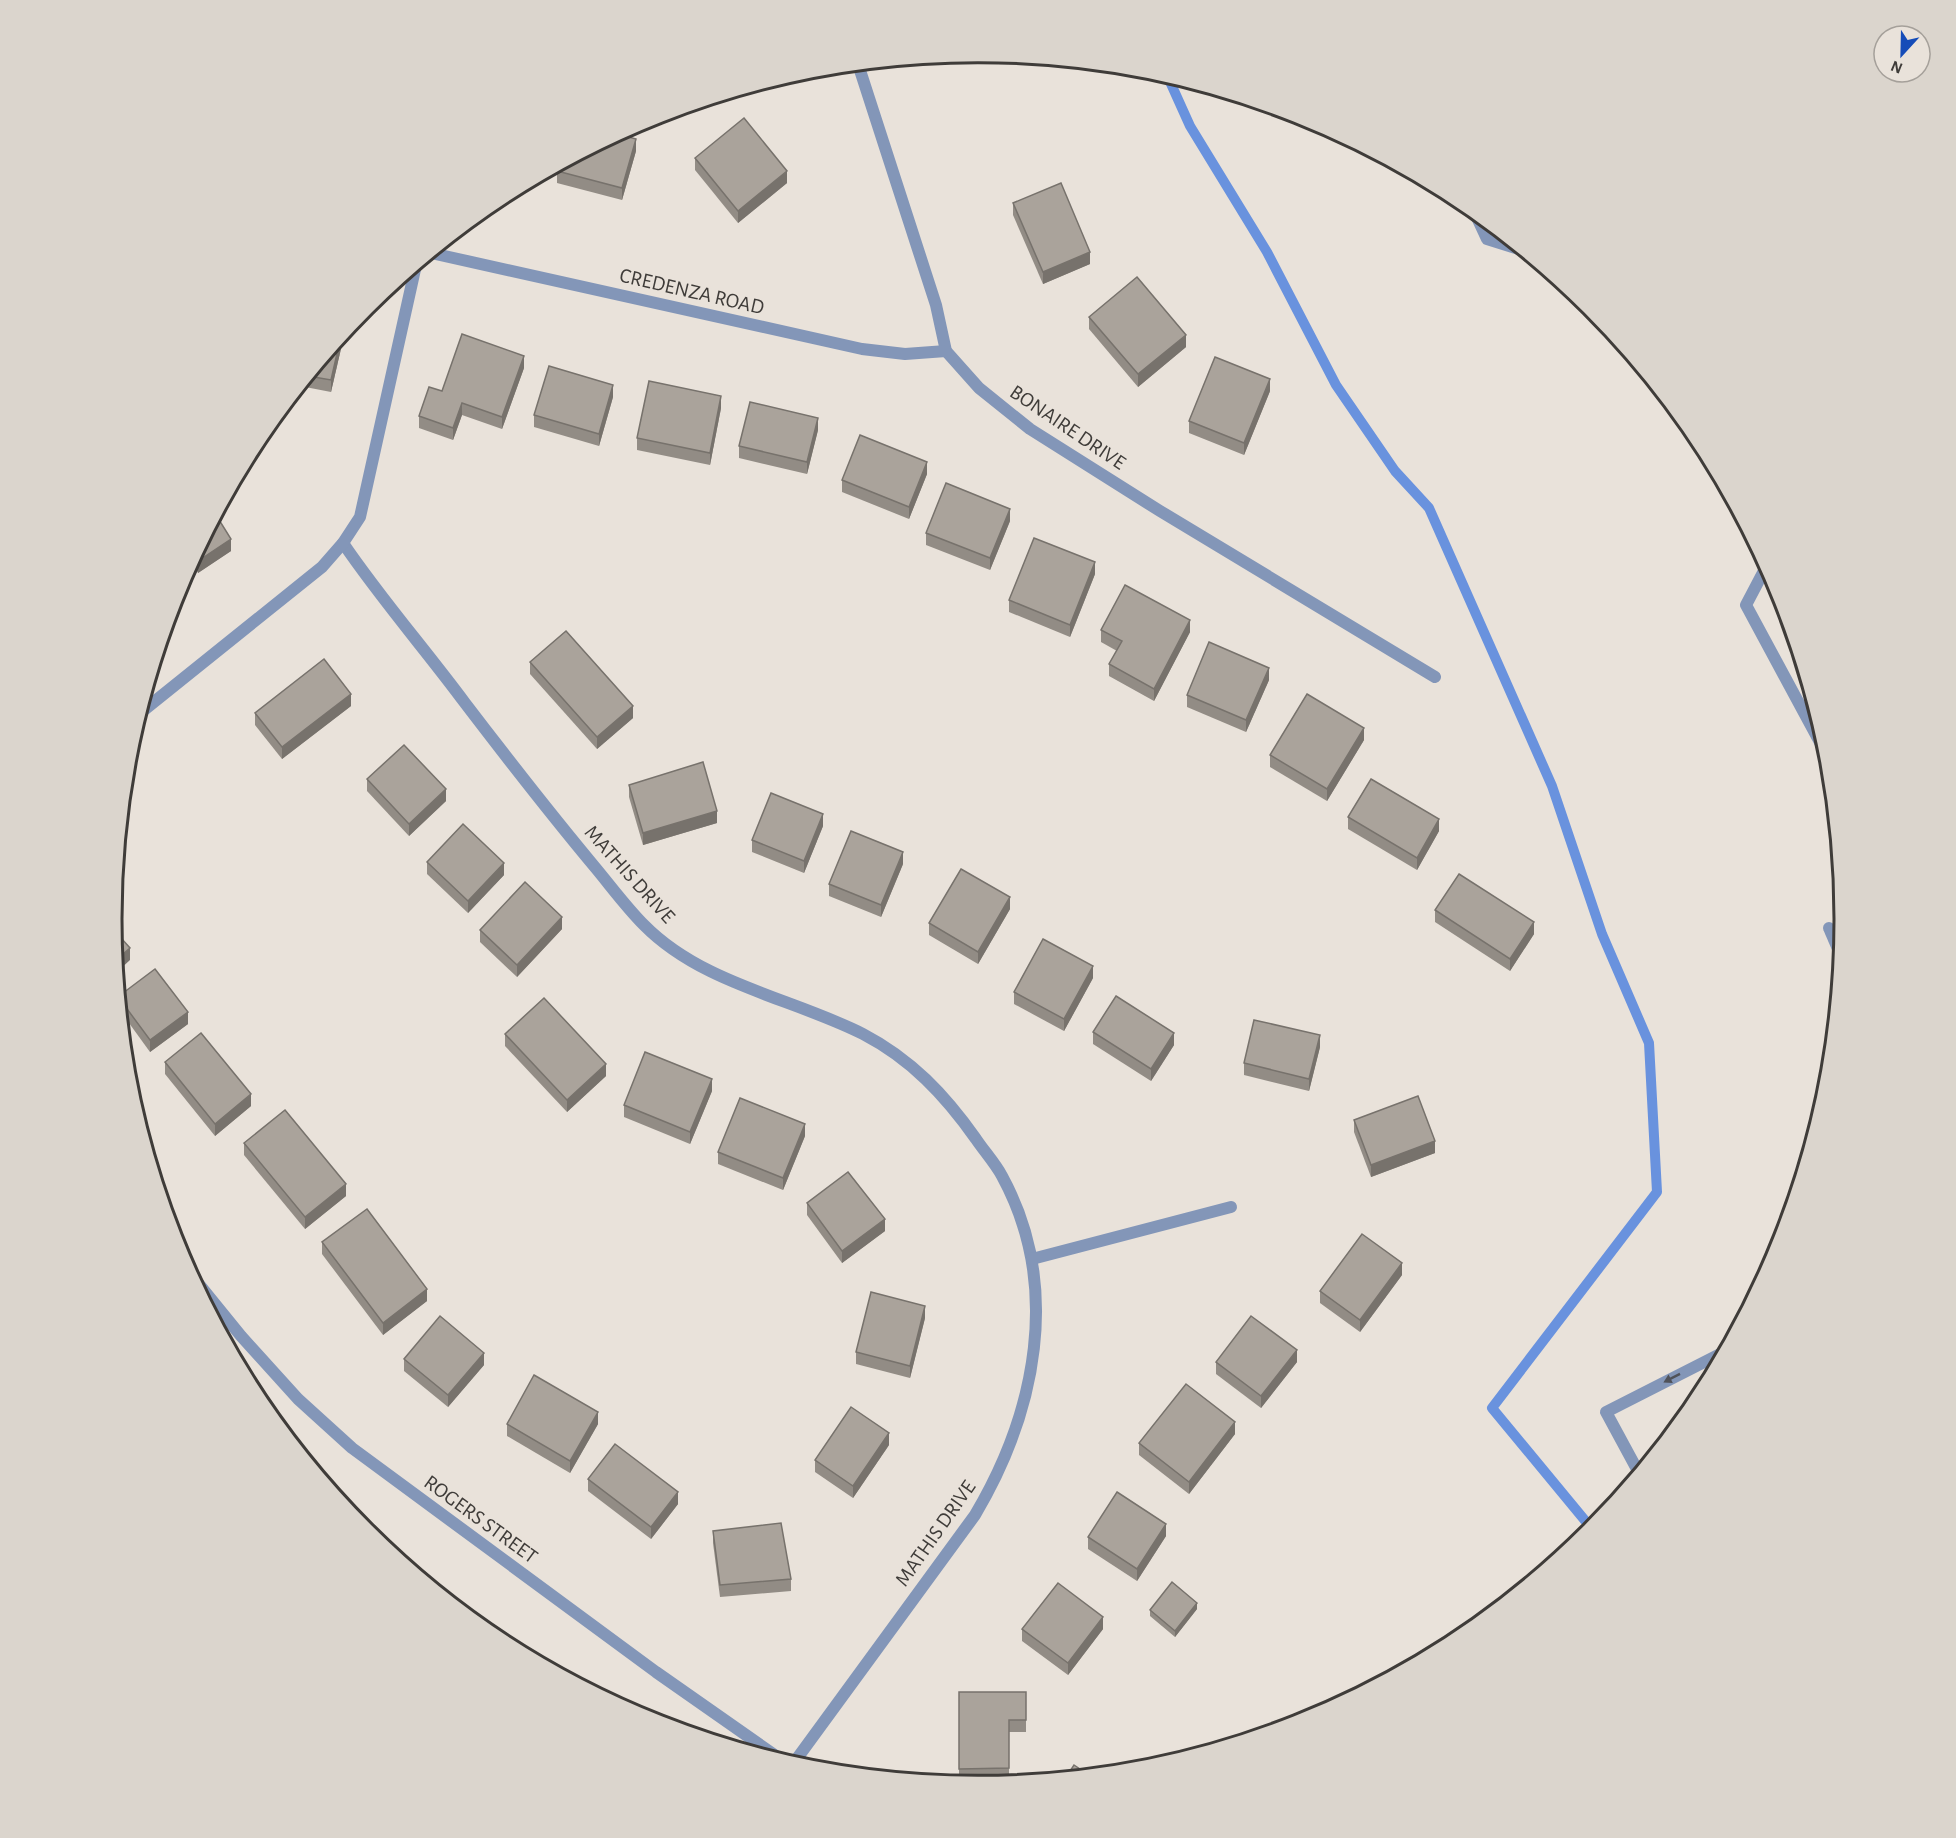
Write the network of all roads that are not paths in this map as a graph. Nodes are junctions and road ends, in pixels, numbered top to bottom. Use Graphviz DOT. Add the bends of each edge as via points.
graph roads {
  1 [pos="860,71"];
  2 [pos="1482,227"];
  3 [pos="1505,245"];
  4 [pos="439,255"];
  5 [pos="414,275"];
  6 [pos="946,351"];
  7 [pos="343,543"];
  8 [pos="1762,575"];
  9 [pos="1436,677"];
  10 [pos="149,706"];
  11 [pos="1812,728"];
  12 [pos="1829,928"];
  13 [pos="1833,938"];
  14 [pos="1231,1207"];
  15 [pos="1032,1259"];
  16 [pos="210,1298"];
  17 [pos="1712,1358"];
  18 [pos="1635,1466"];
  19 [pos="764,1748"];
  20 [pos="799,1756"];
  1 -- 6 [label="street, BONAIRE DRIVE" via="936,305"];
  2 -- 3 [label="street" via="1487,239"];
  4 -- 6 [label="street, CREDENZA ROAD" via="862,349 905,354"];
  5 -- 7 [label="street" via="360,517"];
  6 -- 9 [label="street, BONAIRE DRIVE" via="979,388 1030,429"];
  7 -- 10 [label="street" via="322,567"];
  7 -- 15 [label="street, MATHIS DRIVE" via="523,782 645,926 684,956 731,980 862,1034 895,1053 951,1103 1002,1176 1024,1227"];
  8 -- 11 [label="street" via="1746,605"];
  12 -- 13 [label="street"];
  14 -- 15 [label="street"];
  15 -- 20 [label="street, MATHIS DRIVE" via="1038,1310 1027,1395 992,1487"];
  16 -- 19 [label="street, ROGERS STREET" via="291,1391 352,1448"];
  17 -- 18 [label="street, one-way" via="1606,1412"];
}
